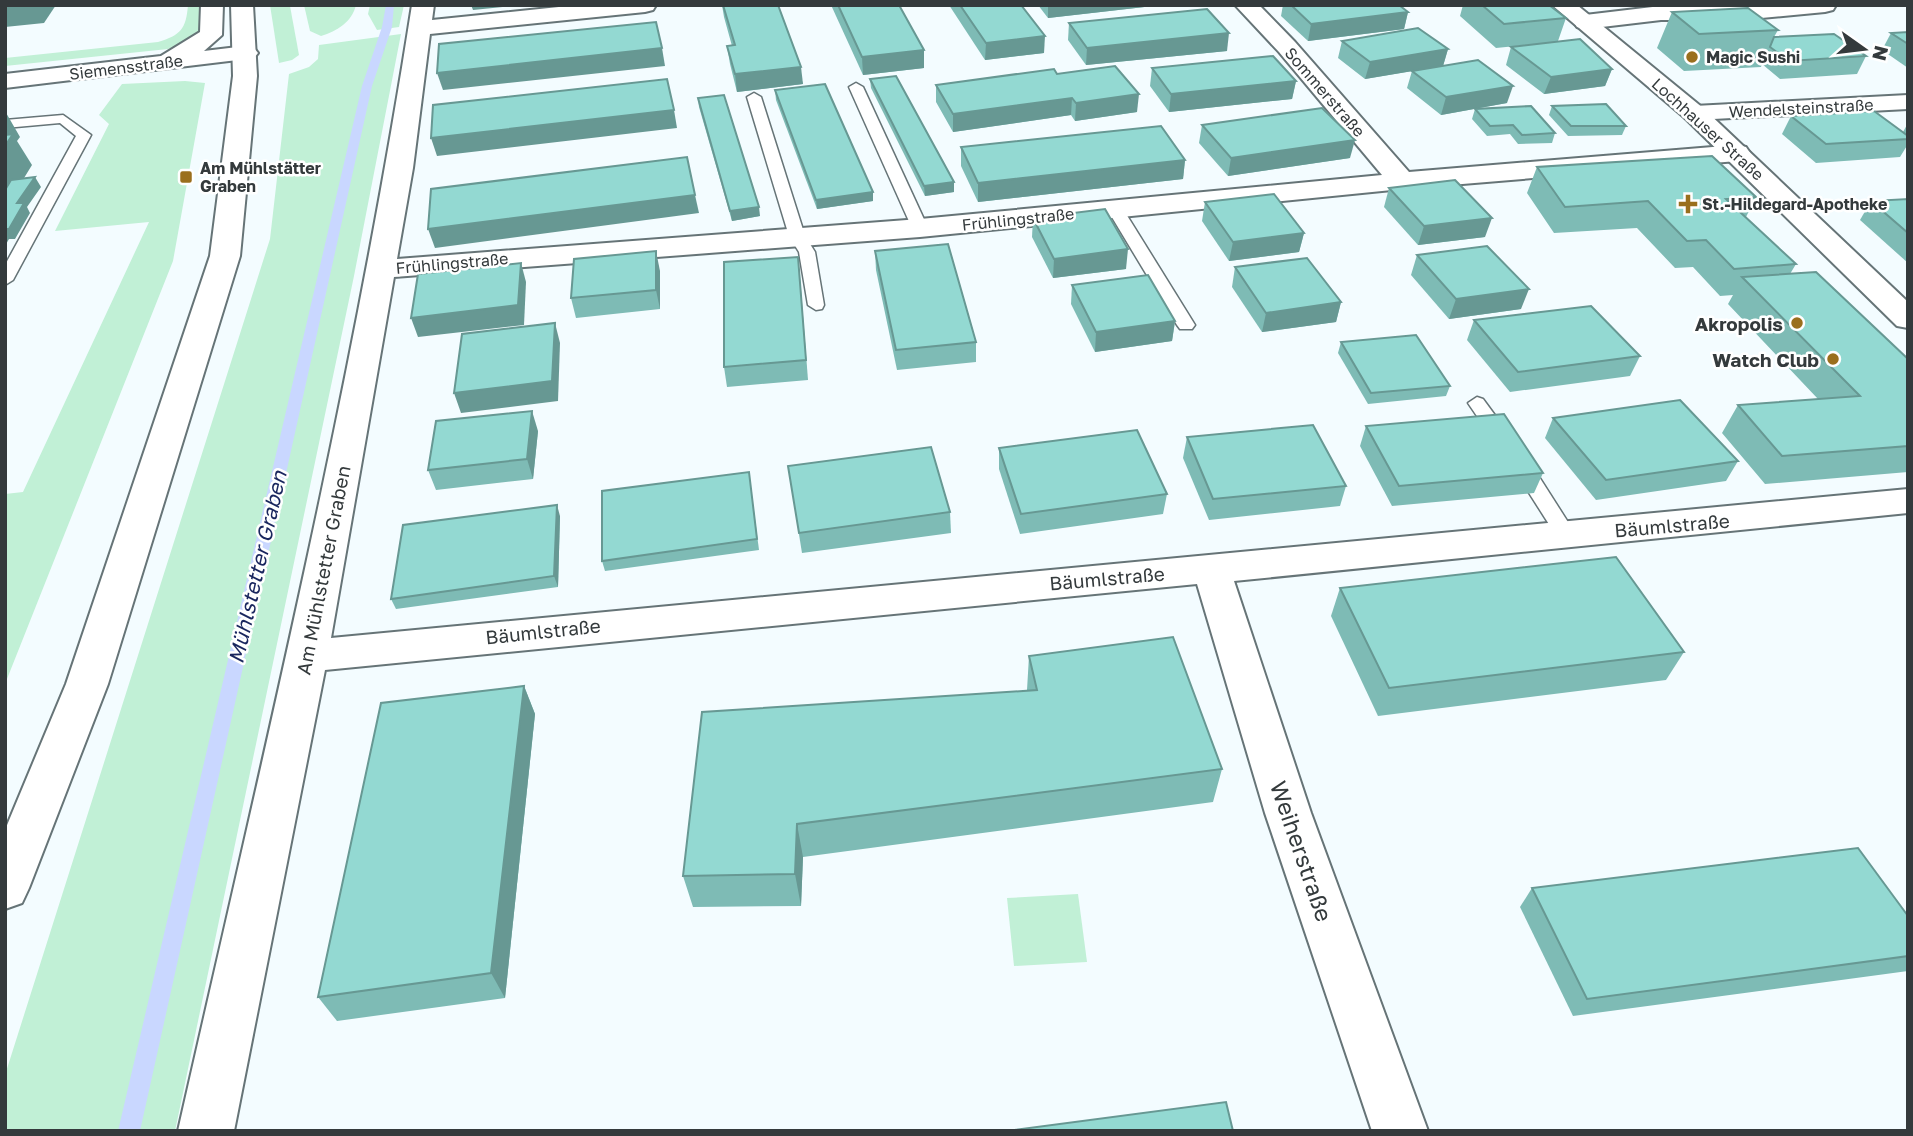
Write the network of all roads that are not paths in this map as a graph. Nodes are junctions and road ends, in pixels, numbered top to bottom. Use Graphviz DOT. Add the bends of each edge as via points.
graph roads {
  1 [pos="212,5"];
  2 [pos="242,5"];
  3 [pos="645,5"];
  4 [pos="1245,5"];
  5 [pos="1563,5"];
  6 [pos="1825,5"];
  7 [pos="421,17"];
  8 [pos="1585,22"];
  9 [pos="246,53"];
  10 [pos="129,66"];
  11 [pos="5,81"];
  12 [pos="856,87"];
  13 [pos="754,97"];
  14 [pos="1908,102"];
  15 [pos="1694,113"];
  16 [pos="5,124"];
  17 [pos="1737,153"];
  18 [pos="1402,181"];
  19 [pos="1115,209"];
  20 [pos="920,228"];
  21 [pos="797,236"];
  22 [pos="382,269"];
  23 [pos="5,280"];
  24 [pos="816,305"];
  25 [pos="1908,319"];
  26 [pos="1186,325"];
  27 [pos="1477,403"];
  28 [pos="1908,501"];
  29 [pos="1566,535"];
  30 [pos="1211,568"];
  31 [pos="307,656"];
  32 [pos="5,888"];
  33 [pos="205,1131"];
  34 [pos="1400,1131"];
  1 -- 10 [label="street" via="211,35 170,58"];
  2 -- 9 [label="street"];
  3 -- 7 [label="street"];
  4 -- 18 [label="street, Sommerstraße"];
  5 -- 8 [label="street, Lochhauser Straße"];
  6 -- 8 [label="street" via="1740,13 1661,13"];
  7 -- 22 [label="street, Am Mühlstetter Graben"];
  8 -- 15 [label="street, Lochhauser Straße"];
  9 -- 10 [label="street, Siemensstraße"];
  9 -- 32 [label="street" via="225,256 87,684"];
  10 -- 11 [label="street, Siemensstraße"];
  12 -- 20 [label="lane"];
  13 -- 21 [label="lane"];
  14 -- 15 [label="street, Wendelsteinstraße"];
  15 -- 17 [label="street, Lochhauser Straße"];
  16 -- 23 [label="lane" via="62,119 84,135"];
  17 -- 18 [label="street, Frühlingstraße"];
  17 -- 25 [label="street, Lochhauser Straße"];
  18 -- 19 [label="street, Frühlingstraße"];
  19 -- 20 [label="street, Frühlingstraße"];
  19 -- 26 [label="lane"];
  20 -- 21 [label="street, Frühlingstraße"];
  21 -- 22 [label="street, Frühlingstraße"];
  21 -- 24 [label="lane" via="807,252"];
  22 -- 31 [label="street, Am Mühlstetter Graben"];
  27 -- 29 [label="lane"];
  28 -- 29 [label="street, Bäumlstraße"];
  29 -- 30 [label="street, Bäumlstraße"];
  30 -- 31 [label="street, Bäumlstraße"];
  30 -- 34 [label="street, Weiherstraße" via="1288,813"];
  31 -- 33 [label="street, Am Mühlstetter Graben"];
}
